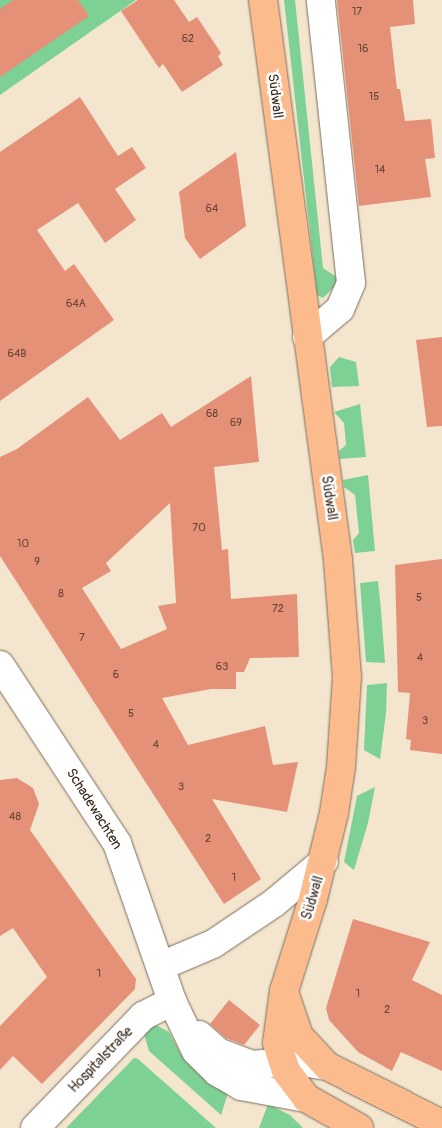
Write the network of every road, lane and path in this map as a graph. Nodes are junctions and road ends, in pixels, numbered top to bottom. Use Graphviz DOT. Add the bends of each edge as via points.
graph roads {
  1 [pos="263,0"];
  2 [pos="321,0"];
  3 [pos="307,337"];
  4 [pos="0,665"];
  5 [pos="324,861"];
  6 [pos="161,966"];
  7 [pos="284,991"];
  8 [pos="172,1001"];
  9 [pos="282,1063"];
  10 [pos="327,1066"];
  11 [pos="306,1098"];
  12 [pos="442,1124"];
  13 [pos="35,1128"];
  14 [pos="359,1128"];
  1 -- 3 [label="main road, Südwall"];
  2 -- 3 [label="street" via="351,283 340,309"];
  3 -- 5 [label="main road, Südwall" via="338,560 347,678 341,767"];
  4 -- 6 [label="street, Schadewachten" via="117,844"];
  5 -- 6 [label="street" via="274,903 213,944"];
  5 -- 7 [label="main road, Südwall"];
  6 -- 8 [label="street, Schadewachten"];
  7 -- 9 [label="main road, Südwall" via="277,1031"];
  7 -- 10 [label="main road" via="299,1036"];
  8 -- 9 [label="street, Schadewachten" via="194,1030 218,1052 252,1064"];
  8 -- 11 [label="street, Schadewachten" via="196,1051 217,1072 241,1086"];
  8 -- 13 [label="street, Hospitalstraße" via="143,1016"];
  9 -- 10 [label="street, Schadewachten" via="311,1062"];
  9 -- 11 [label="main road"];
  10 -- 12 [label="main road"];
  11 -- 14 [label="main road"];
}
